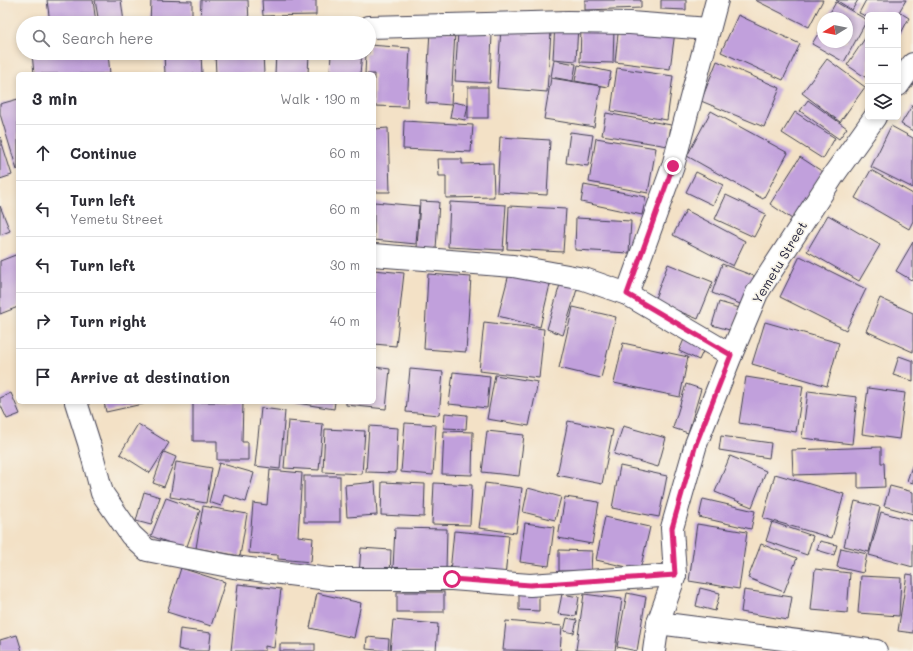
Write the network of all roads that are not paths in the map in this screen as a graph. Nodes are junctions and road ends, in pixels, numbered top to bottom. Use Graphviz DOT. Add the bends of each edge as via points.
graph roads {
  1 [pos="717,0"];
  2 [pos="376,26"];
  3 [pos="708,29"];
  4 [pos="913,64"];
  5 [pos="899,84"];
  6 [pos="873,120"];
  7 [pos="376,256"];
  8 [pos="627,294"];
  9 [pos="731,355"];
  10 [pos="77,404"];
  11 [pos="675,575"];
  12 [pos="658,623"];
  13 [pos="654,651"];
  14 [pos="876,651"];
  1 -- 3 [label="street"];
  2 -- 3 [label="street" via="568,22 630,23"];
  3 -- 8 [label="street" via="673,166"];
  4 -- 5 [label="street"];
  6 -- 9 [label="street, Yemetu Street" via="757,293"];
  7 -- 8 [label="street" via="513,266 584,279"];
  8 -- 9 [label="street"];
  9 -- 11 [label="street, Yemetu Street" via="696,444 672,528"];
  10 -- 11 [label="street" via="102,493 131,535 147,550 234,567 328,579 452,579 530,585"];
  11 -- 12 [label="street, Yemetu Street"];
  12 -- 13 [label="street, Yemetu Street"];
  12 -- 14 [label="street"];
}
